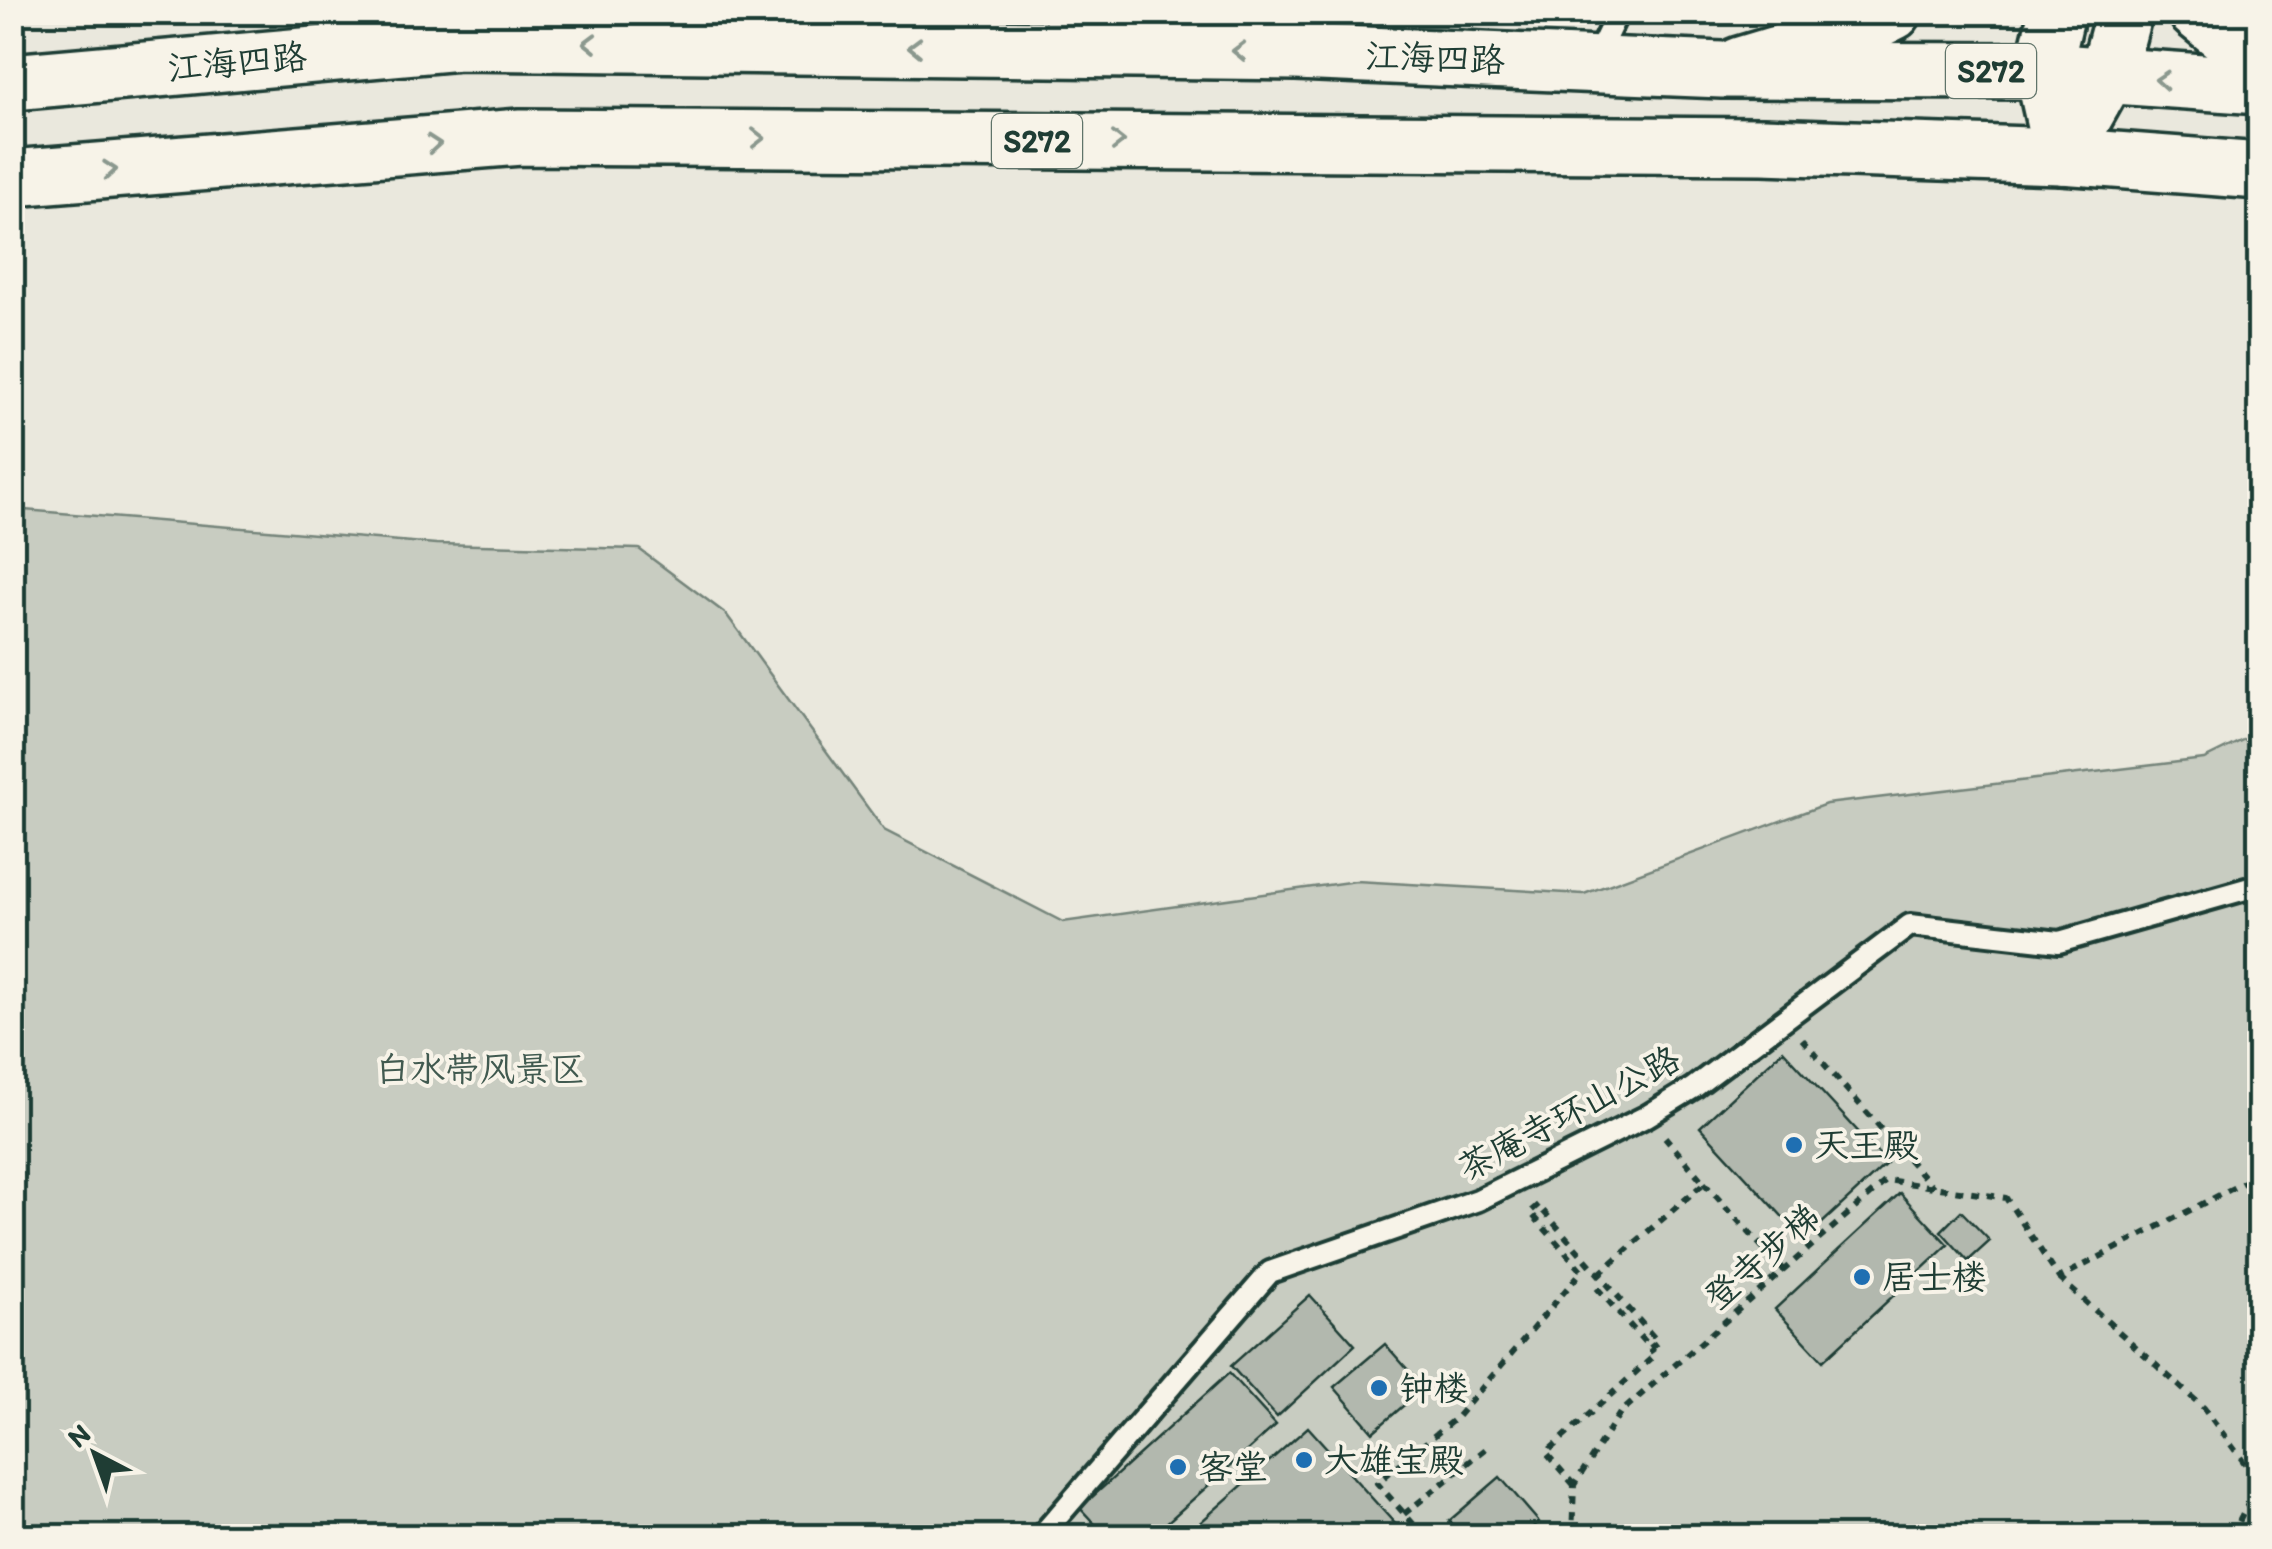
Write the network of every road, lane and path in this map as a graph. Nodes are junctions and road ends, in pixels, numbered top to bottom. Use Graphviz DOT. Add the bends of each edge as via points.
graph roads {
  1 [pos="1618,12"];
  2 [pos="2057,12"];
  3 [pos="2124,12"];
  4 [pos="2197,12"];
  5 [pos="1860,19"];
  6 [pos="456,27"];
  7 [pos="1294,32"];
  8 [pos="2260,63"];
  9 [pos="1593,65"];
  10 [pos="1722,70"];
  11 [pos="2043,71"];
  12 [pos="2107,76"];
  13 [pos="12,82"];
  14 [pos="2260,86"];
  15 [pos="2062,156"];
  16 [pos="2260,171"];
  17 [pos="12,178"];
  18 [pos="2260,885"];
  19 [pos="1785,1019"];
  20 [pos="1647,1116"];
  21 [pos="2260,1174"];
  22 [pos="1704,1183"];
  23 [pos="1933,1187"];
  24 [pos="1785,1272"];
  25 [pos="1599,1274"];
  26 [pos="2059,1278"];
  27 [pos="1598,1288"];
  28 [pos="1650,1348"];
  29 [pos="1487,1448"];
  30 [pos="1574,1484"];
  31 [pos="2259,1484"];
  32 [pos="1404,1514"];
  33 [pos="1041,1536"];
  34 [pos="1424,1536"];
  35 [pos="1572,1536"];
  36 [pos="2232,1536"];
  1 -- 9 [label="lane"];
  2 -- 11 [label="main road"];
  3 -- 12 [label="main road"];
  4 -- 8 [label="main road"];
  5 -- 10 [label="main road"];
  7 -- 6 [label="main road, 江海四路 / S272, one-way"];
  6 -- 13 [label="main road, 江海四路 / S272"];
  7 -- 9 [label="main road, 江海四路 / S272"];
  9 -- 10 [label="main road, 江海四路 / S272"];
  10 -- 11 [label="main road, 江海四路 / S272"];
  11 -- 12 [label="main road, 江海四路 / S272"];
  11 -- 15 [label="main road"];
  14 -- 12 [label="main road, 江海四路 / S272, one-way"];
  12 -- 15 [label="main road"];
  15 -- 16 [label="main road, S272"];
  17 -- 15 [label="main road, S272, one-way" via="521,136 1763,146"];
  18 -- 19 [label="lane, 茶庵寺环山公路" via="2060,942 1910,925"];
  19 -- 20 [label="lane, 茶庵寺环山公路"];
  19 -- 23 [label="path"];
  20 -- 22 [label="path"];
  20 -- 33 [label="lane, 茶庵寺环山公路" via="1478,1200 1270,1272"];
  21 -- 26 [label="path"];
  22 -- 24 [label="path"];
  22 -- 25 [label="path"];
  23 -- 24 [label="path, 登寺步梯" via="1887,1180"];
  23 -- 26 [label="path, 登寺步梯" via="2006,1198"];
  24 -- 30 [label="path, 登寺步梯" via="1620,1413"];
  25 -- 28 [label="path" via="1658,1342"];
  25 -- 32 [label="path" via="1538,1205 1530,1212 1582,1271 1458,1416 1377,1483"];
  26 -- 31 [label="path, 登寺步梯" via="2204,1408"];
  27 -- 28 [label="path"];
  28 -- 30 [label="path" via="1655,1355 1546,1453"];
  29 -- 32 [label="path"];
  30 -- 35 [label="path"];
  31 -- 36 [label="path"];
  32 -- 34 [label="path"];
}
